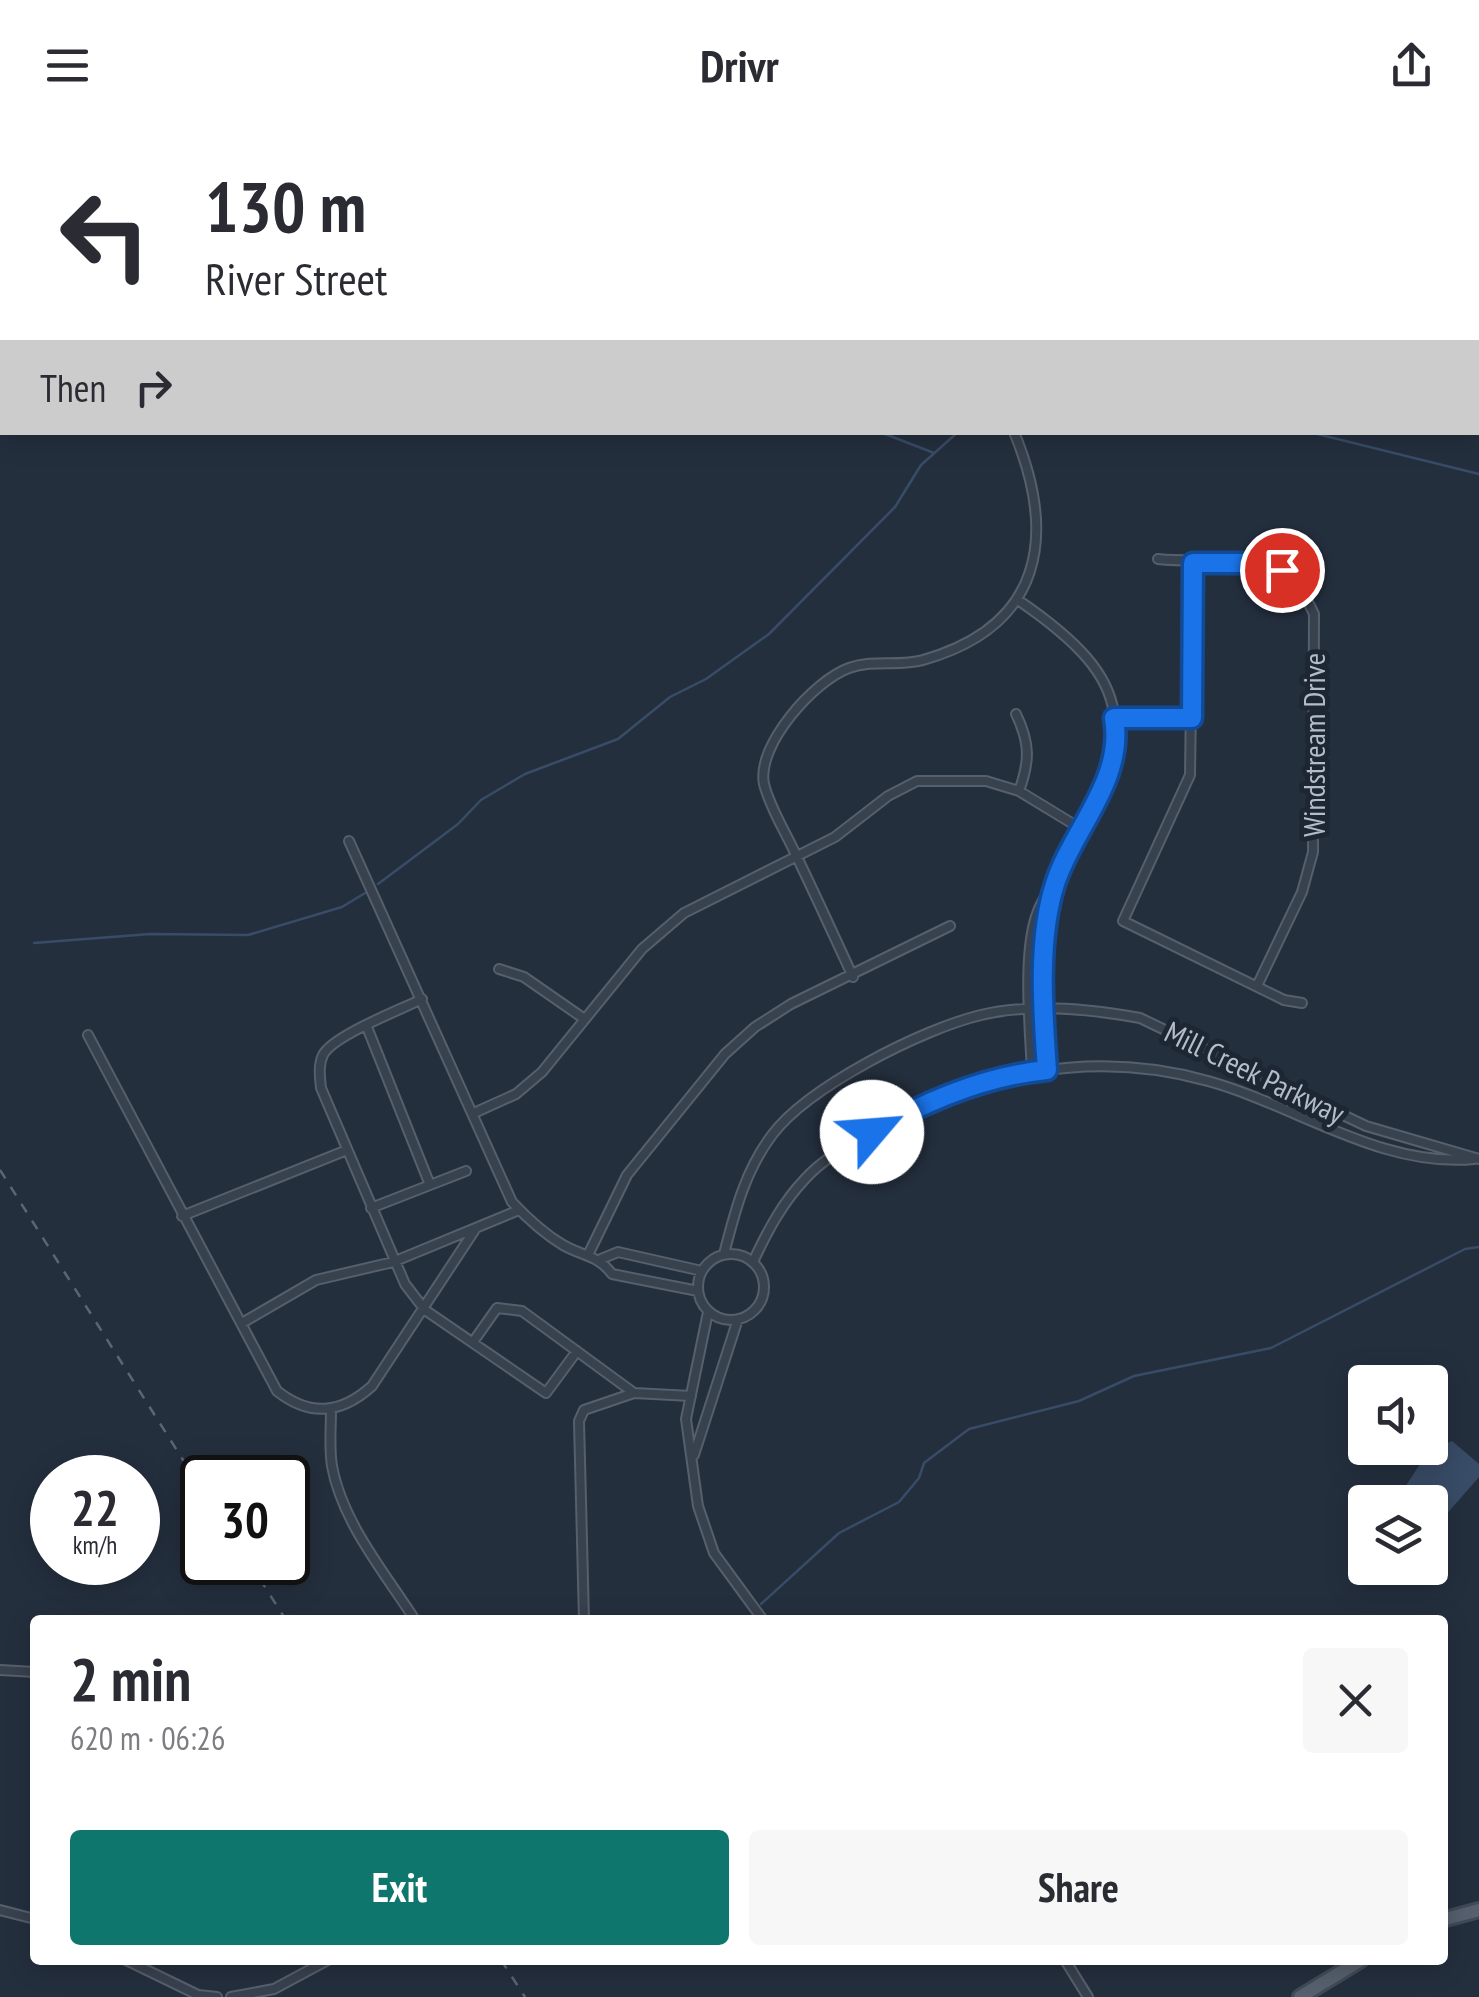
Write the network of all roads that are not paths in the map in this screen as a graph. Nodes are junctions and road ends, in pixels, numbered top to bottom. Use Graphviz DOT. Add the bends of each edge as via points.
graph roads {
  1 [pos="1015,435"];
  2 [pos="1158,559"];
  3 [pos="1193,563"];
  4 [pos="1018,600"];
  5 [pos="1016,714"];
  6 [pos="1114,718"];
  7 [pos="1192,718"];
  8 [pos="1019,791"];
  9 [pos="1083,830"];
  10 [pos="350,841"];
  11 [pos="796,856"];
  12 [pos="1055,884"];
  13 [pos="950,926"];
  14 [pos="499,970"];
  15 [pos="853,977"];
  16 [pos="1257,986"];
  17 [pos="422,999"];
  18 [pos="1302,1003"];
  19 [pos="1031,1010"];
  20 [pos="1045,1010"];
  21 [pos="583,1018"];
  22 [pos="367,1027"];
  23 [pos="88,1035"];
  24 [pos="1047,1070"];
  25 [pos="1032,1072"];
  26 [pos="474,1113"];
  27 [pos="347,1150"];
  28 [pos="466,1172"];
  29 [pos="430,1185"];
  30 [pos="371,1208"];
  31 [pos="519,1210"];
  32 [pos="182,1216"];
  33 [pos="476,1228"];
  34 [pos="724,1254"];
  35 [pos="588,1255"];
  36 [pos="602,1259"];
  37 [pos="393,1262"];
  38 [pos="753,1262"];
  39 [pos="702,1270"];
  40 [pos="698,1291"];
  41 [pos="425,1310"];
  42 [pos="708,1312"];
  43 [pos="738,1319"];
  44 [pos="242,1323"];
  45 [pos="473,1342"];
  46 [pos="576,1351"];
  47 [pos="634,1393"];
  48 [pos="690,1396"];
  49 [pos="332,1410"];
  50 [pos="693,1459"];
  51 [pos="412,1615"];
  52 [pos="584,1615"];
  53 [pos="759,1615"];
  54 [pos="0,1670"];
  55 [pos="30,1672"];
  56 [pos="0,1910"];
  57 [pos="1479,1910"];
  58 [pos="30,1918"];
  59 [pos="1448,1918"];
  60 [pos="136,1965"];
  61 [pos="319,1965"];
  62 [pos="1067,1965"];
  63 [pos="1353,1965"];
  64 [pos="217,1997"];
  65 [pos="231,1997"];
  66 [pos="1088,1997"];
  67 [pos="1300,1997"];
  1 -- 4 [label="street" via="1033,478 1039,519"];
  2 -- 3 [label="street, Windstream Drive"];
  3 -- 7 [label="street"];
  3 -- 16 [label="street, Windstream Drive" via="1259,563 1282,570 1303,589 1314,614 1313,852 1302,892"];
  4 -- 6 [label="street" via="1087,654 1108,682"];
  4 -- 11 [label="street" via="988,630 952,651 917,662 880,660 844,669 776,730 764,782"];
  5 -- 8 [label="street" via="1028,740"];
  6 -- 7 [label="street"];
  6 -- 9 [label="street" via="1107,775"];
  7 -- 16 [label="street" via="1190,775 1123,921"];
  8 -- 9 [label="street"];
  8 -- 11 [label="street" via="986,780 917,781"];
  9 -- 12 [label="street"];
  10 -- 17 [label="street"];
  11 -- 15 [label="street"];
  11 -- 21 [label="street" via="684,913"];
  12 -- 19 [label="street" via="1032,928"];
  12 -- 20 [label="street"];
  13 -- 15 [label="street"];
  14 -- 21 [label="street" via="524,977"];
  15 -- 35 [label="street" via="791,1004 725,1054 627,1176"];
  16 -- 18 [label="street"];
  17 -- 22 [label="street"];
  17 -- 26 [label="street"];
  19 -- 20 [label="street, Mill Creek Parkway"];
  19 -- 25 [label="street"];
  19 -- 34 [label="street, Mill Creek Parkway" via="980,1015 941,1030 844,1076 796,1108 750,1169"];
  20 -- 24 [label="street"];
  20 -- 24 [label="street, Mill Creek Parkway" via="1099,1010 1165,1026 1366,1126 1479,1159 1443,1162 1398,1153 1204,1080 1132,1068"];
  21 -- 26 [label="street" via="542,1072 516,1094"];
  22 -- 27 [label="street" via="324,1051 320,1066 321,1088"];
  22 -- 29 [label="street"];
  23 -- 32 [label="street"];
  24 -- 25 [label="street, Mill Creek Parkway"];
  25 -- 38 [label="street, Mill Creek Parkway" via="959,1090 824,1161 780,1210"];
  26 -- 31 [label="street"];
  27 -- 30 [label="street"];
  27 -- 32 [label="street"];
  28 -- 29 [label="street"];
  29 -- 30 [label="street"];
  30 -- 37 [label="street"];
  31 -- 33 [label="street"];
  31 -- 35 [label="street" via="536,1228"];
  32 -- 44 [label="street"];
  33 -- 37 [label="street"];
  33 -- 41 [label="street"];
  34 -- 38 [label="street"];
  34 -- 39 [label="street"];
  35 -- 36 [label="street"];
  36 -- 39 [label="street" via="618,1252"];
  36 -- 40 [label="street" via="612,1274"];
  37 -- 41 [label="street"];
  37 -- 44 [label="street" via="316,1280"];
  38 -- 43 [label="street" via="764,1292 753,1312"];
  39 -- 40 [label="street"];
  40 -- 42 [label="street"];
  41 -- 45 [label="street"];
  41 -- 49 [label="street" via="372,1386"];
  42 -- 43 [label="street"];
  42 -- 48 [label="street"];
  43 -- 50 [label="street"];
  44 -- 49 [label="street" via="276,1390 308,1409"];
  45 -- 46 [label="street" via="497,1308 508,1307"];
  45 -- 46 [label="street" via="546,1393"];
  46 -- 47 [label="street"];
  47 -- 48 [label="street"];
  47 -- 52 [label="street" via="584,1410 579,1421"];
  48 -- 50 [label="street" via="686,1418"];
  49 -- 51 [label="street" via="337,1485"];
  50 -- 53 [label="street" via="698,1506 714,1552"];
  54 -- 55 [label="street"];
  56 -- 58 [label="street"];
  57 -- 59 [label="main road"];
  60 -- 64 [label="street" via="198,1996"];
  61 -- 65 [label="street" via="274,1989"];
  62 -- 66 [label="street"];
  63 -- 67 [label="main road"];
}
